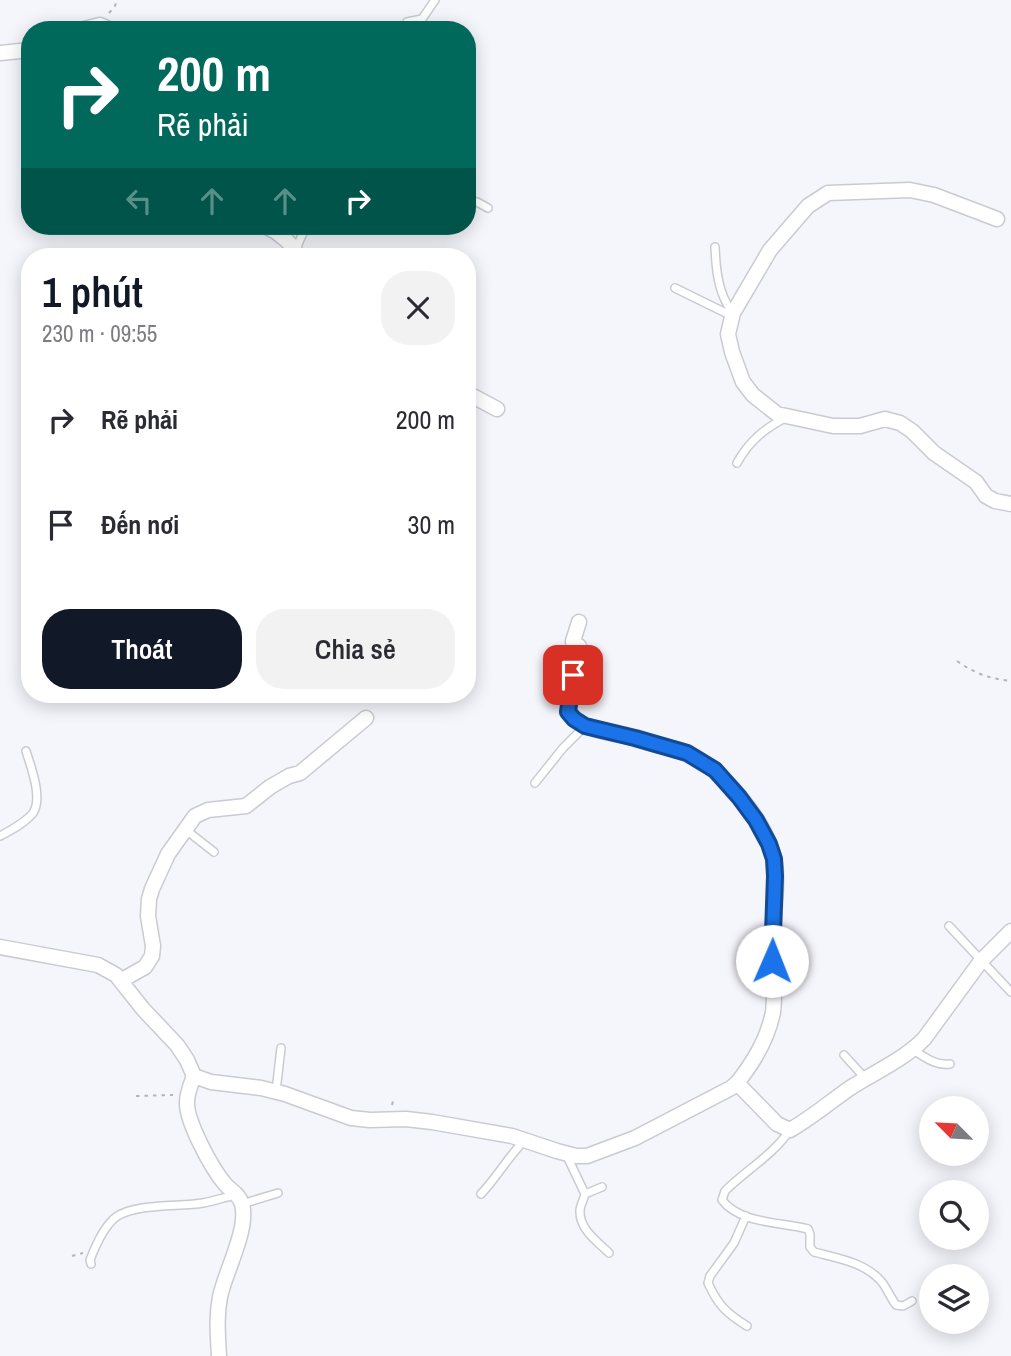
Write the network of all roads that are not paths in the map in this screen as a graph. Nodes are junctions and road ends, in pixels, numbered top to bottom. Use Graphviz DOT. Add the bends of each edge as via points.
graph roads {
  1 [pos="435,0"];
  2 [pos="412,21"];
  3 [pos="21,51"];
  4 [pos="0,53"];
  5 [pos="476,202"];
  6 [pos="488,208"];
  7 [pos="997,219"];
  8 [pos="279,235"];
  9 [pos="715,247"];
  10 [pos="292,248"];
  11 [pos="675,288"];
  12 [pos="732,314"];
  13 [pos="476,398"];
  14 [pos="497,409"];
  15 [pos="787,417"];
  16 [pos="737,463"];
  17 [pos="1011,504"];
  18 [pos="579,622"];
  19 [pos="366,718"];
  20 [pos="585,726"];
  21 [pos="26,751"];
  22 [pos="535,782"];
  23 [pos="185,830"];
  24 [pos="0,836"];
  25 [pos="214,852"];
  26 [pos="949,926"];
  27 [pos="1011,931"];
  28 [pos="0,947"];
  29 [pos="742,960"];
  30 [pos="772,961"];
  31 [pos="981,961"];
  32 [pos="122,980"];
  33 [pos="1011,992"];
  34 [pos="281,1048"];
  35 [pos="914,1050"];
  36 [pos="844,1055"];
  37 [pos="950,1064"];
  38 [pos="194,1076"];
  39 [pos="865,1079"];
  40 [pos="737,1083"];
  41 [pos="276,1092"];
  42 [pos="790,1129"];
  43 [pos="524,1140"];
  44 [pos="565,1153"];
  45 [pos="602,1187"];
  46 [pos="278,1193"];
  47 [pos="481,1194"];
  48 [pos="584,1194"];
  49 [pos="239,1199"];
  50 [pos="746,1216"];
  51 [pos="609,1253"];
  52 [pos="91,1264"];
  53 [pos="912,1300"];
  54 [pos="747,1326"];
  55 [pos="219,1356"];
  1 -- 2 [label="lane" via="422,19"];
  3 -- 4 [label="street"];
  5 -- 6 [label="lane"];
  7 -- 12 [label="street" via="910,190 828,192 808,206 770,250"];
  8 -- 10 [label="street"];
  9 -- 12 [label="lane" via="720,286"];
  11 -- 12 [label="lane"];
  12 -- 15 [label="street" via="728,334 743,382 768,408"];
  13 -- 14 [label="street"];
  15 -- 16 [label="lane" via="750,443"];
  15 -- 17 [label="street" via="833,426 860,426 885,419 900,423 976,482 986,496"];
  18 -- 20 [label="street" via="573,641 574,649 579,646 568,712"];
  19 -- 23 [label="street" via="300,773 270,787 246,806 202,812"];
  20 -- 22 [label="lane"];
  20 -- 30 [label="street" via="687,753 715,770 739,797 774,859"];
  21 -- 24 [label="lane" via="36,806 22,823"];
  23 -- 25 [label="lane"];
  23 -- 32 [label="street" via="168,853 149,899 152,956 145,967"];
  26 -- 31 [label="lane"];
  27 -- 31 [label="street"];
  28 -- 32 [label="street" via="98,965"];
  29 -- 30 [label="lane"];
  30 -- 40 [label="street" via="772,1013 766,1035"];
  31 -- 33 [label="lane"];
  31 -- 35 [label="street"];
  32 -- 38 [label="street" via="177,1045"];
  34 -- 41 [label="lane"];
  35 -- 37 [label="lane" via="934,1063"];
  35 -- 39 [label="street"];
  36 -- 39 [label="lane"];
  38 -- 41 [label="street"];
  38 -- 49 [label="street" via="186,1105 203,1149"];
  39 -- 42 [label="street"];
  40 -- 42 [label="street" via="777,1124"];
  40 -- 44 [label="street" via="601,1152 587,1156"];
  41 -- 43 [label="street" via="351,1118 432,1122"];
  42 -- 50 [label="lane" via="724,1191 726,1205"];
  43 -- 44 [label="street"];
  43 -- 47 [label="lane"];
  44 -- 48 [label="lane"];
  45 -- 48 [label="lane"];
  46 -- 49 [label="lane"];
  48 -- 51 [label="lane" via="582,1222"];
  49 -- 52 [label="lane" via="125,1213 115,1218 100,1238"];
  49 -- 55 [label="street" via="240,1232 217,1315"];
  50 -- 53 [label="lane" via="808,1230 814,1252 869,1272 896,1305"];
  50 -- 54 [label="lane" via="708,1283 720,1306"];
}
